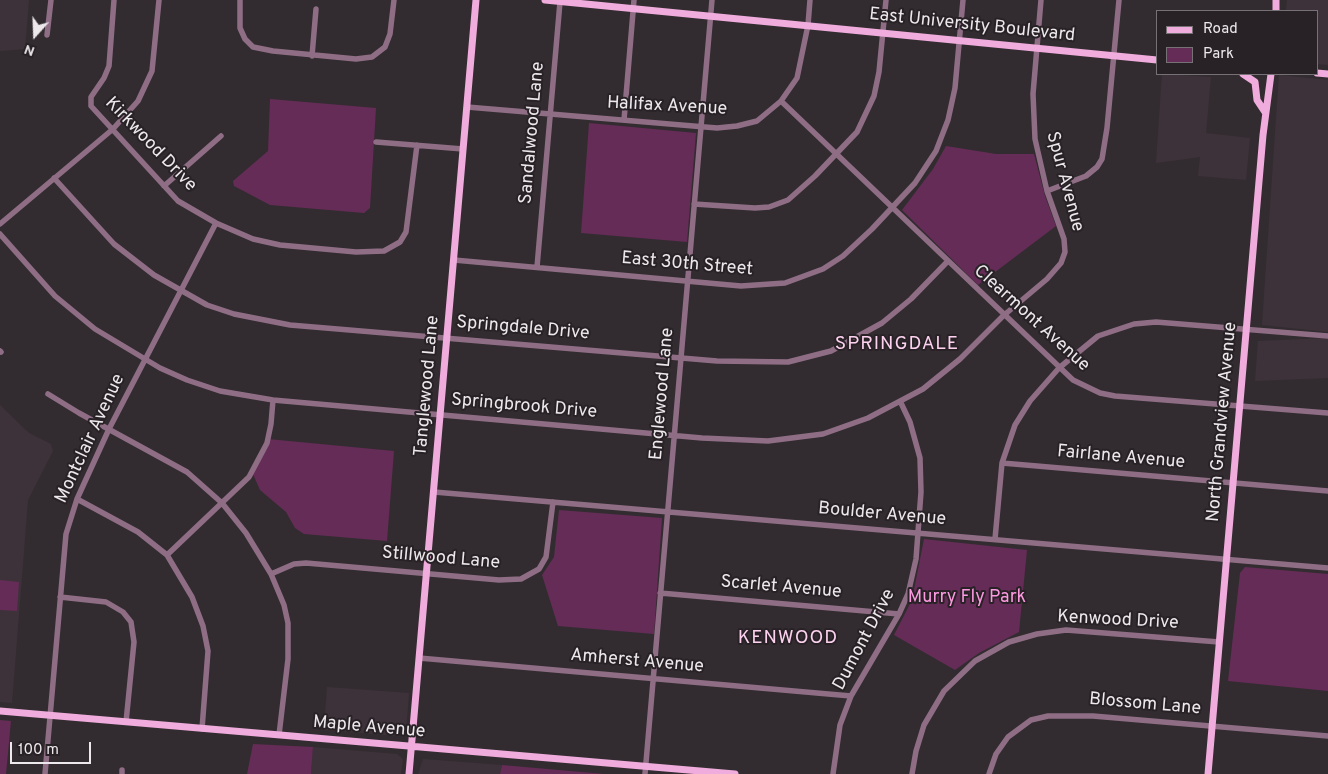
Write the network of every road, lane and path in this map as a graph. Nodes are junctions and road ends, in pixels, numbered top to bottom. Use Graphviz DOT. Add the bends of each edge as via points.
graph roads {
  1 [pos="51,0"];
  2 [pos="114,0"];
  3 [pos="159,0"];
  4 [pos="240,0"];
  5 [pos="394,0"];
  6 [pos="476,0"];
  7 [pos="545,0"];
  8 [pos="634,0"];
  9 [pos="712,0"];
  10 [pos="810,0"];
  11 [pos="886,0"];
  12 [pos="963,0"];
  13 [pos="1041,0"];
  14 [pos="1118,0"];
  15 [pos="560,2"];
  16 [pos="316,9"];
  17 [pos="633,9"];
  18 [pos="711,16"];
  19 [pos="808,25"];
  20 [pos="884,32"];
  21 [pos="47,35"];
  22 [pos="960,40"];
  23 [pos="1036,48"];
  24 [pos="312,56"];
  25 [pos="1114,56"];
  26 [pos="1156,60"];
  27 [pos="1244,75"];
  28 [pos="1271,75"];
  29 [pos="781,102"];
  30 [pos="467,107"];
  31 [pos="1266,112"];
  32 [pos="550,114"];
  33 [pos="624,120"];
  34 [pos="701,126"];
  35 [pos="113,129"];
  36 [pos="221,136"];
  37 [pos="376,142"];
  38 [pos="417,145"];
  39 [pos="463,149"];
  40 [pos="836,154"];
  41 [pos="54,178"];
  42 [pos="164,186"];
  43 [pos="1047,192"];
  44 [pos="694,204"];
  45 [pos="892,208"];
  46 [pos="216,223"];
  47 [pos="0,224"];
  48 [pos="0,234"];
  49 [pos="454,260"];
  50 [pos="947,262"];
  51 [pos="537,268"];
  52 [pos="688,280"];
  53 [pos="181,292"];
  54 [pos="1003,316"];
  55 [pos="1246,329"];
  56 [pos="1328,336"];
  57 [pos="447,338"];
  58 [pos="681,358"];
  59 [pos="146,359"];
  60 [pos="1059,368"];
  61 [pos="48,394"];
  62 [pos="272,400"];
  63 [pos="900,403"];
  64 [pos="1240,406"];
  65 [pos="1328,413"];
  66 [pos="440,415"];
  67 [pos="109,429"];
  68 [pos="674,435"];
  69 [pos="1002,463"];
  70 [pos="1233,483"];
  71 [pos="1328,491"];
  72 [pos="434,492"];
  73 [pos="77,499"];
  74 [pos="553,502"];
  75 [pos="222,503"];
  76 [pos="668,512"];
  77 [pos="918,533"];
  78 [pos="995,540"];
  79 [pos="167,554"];
  80 [pos="1226,559"];
  81 [pos="1328,568"];
  82 [pos="426,573"];
  83 [pos="271,574"];
  84 [pos="660,592"];
  85 [pos="60,597"];
  86 [pos="899,614"];
  87 [pos="1219,642"];
  88 [pos="419,658"];
  89 [pos="653,678"];
  90 [pos="851,696"];
  91 [pos="0,711"];
  92 [pos="50,716"];
  93 [pos="126,722"];
  94 [pos="1212,726"];
  95 [pos="202,729"];
  96 [pos="279,735"];
  97 [pos="1328,736"];
  98 [pos="411,746"];
  99 [pos="645,770"];
  100 [pos="45,774"];
  101 [pos="409,774"];
  102 [pos="735,774"];
  103 [pos="834,774"];
  104 [pos="912,774"];
  105 [pos="989,774"];
  106 [pos="1208,774"];
  1 -- 21 [label="street"];
  2 -- 35 [label="street, Kirkwood Drive" via="109,66 90,103"];
  3 -- 35 [label="street" via="149,81 138,101"];
  4 -- 24 [label="street" via="240,28 249,44 266,50"];
  5 -- 24 [label="street" via="388,41 377,54 356,59"];
  6 -- 30 [label="main road, Tanglewood Lane"];
  7 -- 15 [label="main road, East University Boulevard"];
  8 -- 17 [label="street"];
  9 -- 18 [label="street, Englewood Lane"];
  10 -- 19 [label="street, Halifax Avenue"];
  11 -- 20 [label="street"];
  12 -- 22 [label="street, East 30th Street"];
  13 -- 23 [label="street, Spur Avenue"];
  14 -- 25 [label="street"];
  15 -- 17 [label="main road, East University Boulevard"];
  15 -- 32 [label="street, Sandalwood Lane"];
  16 -- 24 [label="street"];
  17 -- 18 [label="main road, East University Boulevard"];
  17 -- 33 [label="street"];
  18 -- 19 [label="main road, East University Boulevard"];
  18 -- 34 [label="street, Englewood Lane"];
  19 -- 20 [label="main road, East University Boulevard"];
  19 -- 29 [label="street, Halifax Avenue" via="798,78"];
  20 -- 22 [label="main road, East University Boulevard"];
  20 -- 40 [label="street" via="874,96 857,132"];
  22 -- 23 [label="main road, East University Boulevard"];
  22 -- 45 [label="street, East 30th Street" via="950,112 936,151 919,178"];
  23 -- 25 [label="main road, East University Boulevard"];
  23 -- 43 [label="street, Spur Avenue" via="1035,139"];
  25 -- 26 [label="main road, East University Boulevard"];
  25 -- 43 [label="street" via="1100,164 1086,176"];
  27 -- 31 [label="main road" via="1255,82 1257,100"];
  28 -- 31 [label="main road, North Grandview Avenue"];
  29 -- 34 [label="street, Halifax Avenue" via="757,120 737,126"];
  29 -- 40 [label="street, Clearmont Avenue"];
  30 -- 32 [label="street, Halifax Avenue"];
  30 -- 39 [label="main road, Tanglewood Lane"];
  31 -- 55 [label="main road, North Grandview Avenue"];
  32 -- 33 [label="street, Halifax Avenue"];
  32 -- 51 [label="street, Sandalwood Lane"];
  33 -- 34 [label="street, Halifax Avenue"];
  34 -- 44 [label="street, Englewood Lane"];
  35 -- 41 [label="street"];
  35 -- 42 [label="street, Kirkwood Drive"];
  36 -- 42 [label="street"];
  37 -- 38 [label="street"];
  38 -- 39 [label="street"];
  38 -- 46 [label="street, Kirkwood Drive" via="406,232 390,249 356,252 280,245 253,239"];
  39 -- 49 [label="main road, Tanglewood Lane"];
  40 -- 44 [label="street" via="804,188 780,203 755,208"];
  40 -- 45 [label="street, Clearmont Avenue"];
  41 -- 47 [label="street"];
  41 -- 53 [label="street, Springdale Drive" via="114,244"];
  42 -- 46 [label="street, Kirkwood Drive" via="178,201"];
  43 -- 54 [label="street, Spur Avenue" via="1064,239 1063,258 1047,279"];
  44 -- 52 [label="street, Englewood Lane"];
  45 -- 50 [label="street, Clearmont Avenue"];
  45 -- 52 [label="street, East 30th Street" via="843,256 797,280 758,286"];
  46 -- 53 [label="street, Montclair Avenue"];
  48 -- 59 [label="street, Springbrook Drive" via="69,309 111,340"];
  49 -- 51 [label="street, East 30th Street"];
  49 -- 57 [label="main road, Tanglewood Lane"];
  50 -- 54 [label="street, Clearmont Avenue"];
  50 -- 58 [label="street, Springdale Drive" via="895,313 865,334 830,351 802,360 770,363"];
  51 -- 52 [label="street, East 30th Street"];
  52 -- 58 [label="street, Englewood Lane"];
  53 -- 57 [label="street, Springdale Drive" via="207,305 266,322"];
  53 -- 59 [label="street, Montclair Avenue"];
  54 -- 60 [label="street, Clearmont Avenue"];
  54 -- 63 [label="street, Springbrook Drive" via="940,376"];
  55 -- 56 [label="street"];
  55 -- 60 [label="street" via="1156,322 1134,324 1098,336"];
  55 -- 64 [label="main road, North Grandview Avenue"];
  57 -- 58 [label="street, Springdale Drive"];
  57 -- 66 [label="main road, Tanglewood Lane"];
  58 -- 68 [label="street, Englewood Lane"];
  59 -- 62 [label="street, Springbrook Drive" via="187,380 220,391"];
  59 -- 67 [label="street, Montclair Avenue"];
  60 -- 64 [label="street, Clearmont Avenue" via="1073,380 1100,393"];
  60 -- 69 [label="street" via="1022,412 1010,435"];
  61 -- 67 [label="street"];
  62 -- 66 [label="street, Springbrook Drive"];
  62 -- 75 [label="street" via="269,435 262,456 249,477"];
  63 -- 68 [label="street, Springbrook Drive" via="840,430 807,437 743,441"];
  63 -- 77 [label="street, Dumont Drive" via="910,422 920,458 922,492"];
  64 -- 65 [label="street, Clearmont Avenue"];
  64 -- 70 [label="main road, North Grandview Avenue"];
  66 -- 68 [label="street, Springbrook Drive"];
  66 -- 72 [label="main road, Tanglewood Lane"];
  67 -- 73 [label="street, Montclair Avenue"];
  67 -- 75 [label="street" via="188,472"];
  68 -- 76 [label="street, Englewood Lane"];
  69 -- 70 [label="street, Fairlane Avenue"];
  69 -- 78 [label="street"];
  70 -- 71 [label="street, Fairlane Avenue"];
  70 -- 80 [label="main road, North Grandview Avenue"];
  72 -- 74 [label="street, Boulder Avenue"];
  72 -- 82 [label="main road, Tanglewood Lane"];
  73 -- 79 [label="street" via="138,532"];
  73 -- 85 [label="street, Montclair Avenue" via="66,534"];
  74 -- 76 [label="street, Boulder Avenue"];
  74 -- 82 [label="street, Stillwood Lane" via="546,557 539,569 528,577 499,580"];
  75 -- 79 [label="street"];
  75 -- 83 [label="street"];
  76 -- 77 [label="street, Boulder Avenue"];
  76 -- 84 [label="street, Englewood Lane"];
  77 -- 78 [label="street, Boulder Avenue"];
  77 -- 86 [label="street, Dumont Drive" via="908,594"];
  78 -- 80 [label="street, Boulder Avenue"];
  79 -- 95 [label="street" via="192,597 206,640 208,664"];
  80 -- 81 [label="street, Boulder Avenue"];
  80 -- 87 [label="main road, North Grandview Avenue"];
  82 -- 83 [label="street, Stillwood Lane" via="306,563 294,564"];
  82 -- 88 [label="main road, Tanglewood Lane"];
  83 -- 96 [label="street" via="284,605 289,638"];
  84 -- 86 [label="street, Scarlet Avenue"];
  84 -- 89 [label="street, Englewood Lane"];
  85 -- 92 [label="street, Montclair Avenue"];
  85 -- 93 [label="street" via="106,602 123,612 130,622 134,642"];
  86 -- 90 [label="street, Dumont Drive"];
  87 -- 94 [label="main road, North Grandview Avenue"];
  87 -- 104 [label="street, Kenwood Drive" via="1066,630 1009,642 975,661 944,691 924,725"];
  88 -- 89 [label="street, Amherst Avenue"];
  88 -- 98 [label="main road, Tanglewood Lane"];
  89 -- 90 [label="street, Amherst Avenue"];
  89 -- 99 [label="street, Englewood Lane"];
  90 -- 103 [label="street, Dumont Drive" via="840,725"];
  91 -- 92 [label="main road, Maple Avenue"];
  92 -- 93 [label="main road, Maple Avenue"];
  92 -- 100 [label="street, Montclair Avenue"];
  93 -- 95 [label="main road, Maple Avenue"];
  94 -- 97 [label="street, Blossom Lane"];
  94 -- 105 [label="street, Blossom Lane" via="1070,714 1048,716 1031,720 1008,736 996,754"];
  94 -- 106 [label="main road, North Grandview Avenue"];
  95 -- 96 [label="main road, Maple Avenue"];
  96 -- 98 [label="main road, Maple Avenue"];
  98 -- 99 [label="main road, Maple Avenue"];
  98 -- 101 [label="main road, Tanglewood Lane"];
  99 -- 102 [label="main road, Maple Avenue"];
}
